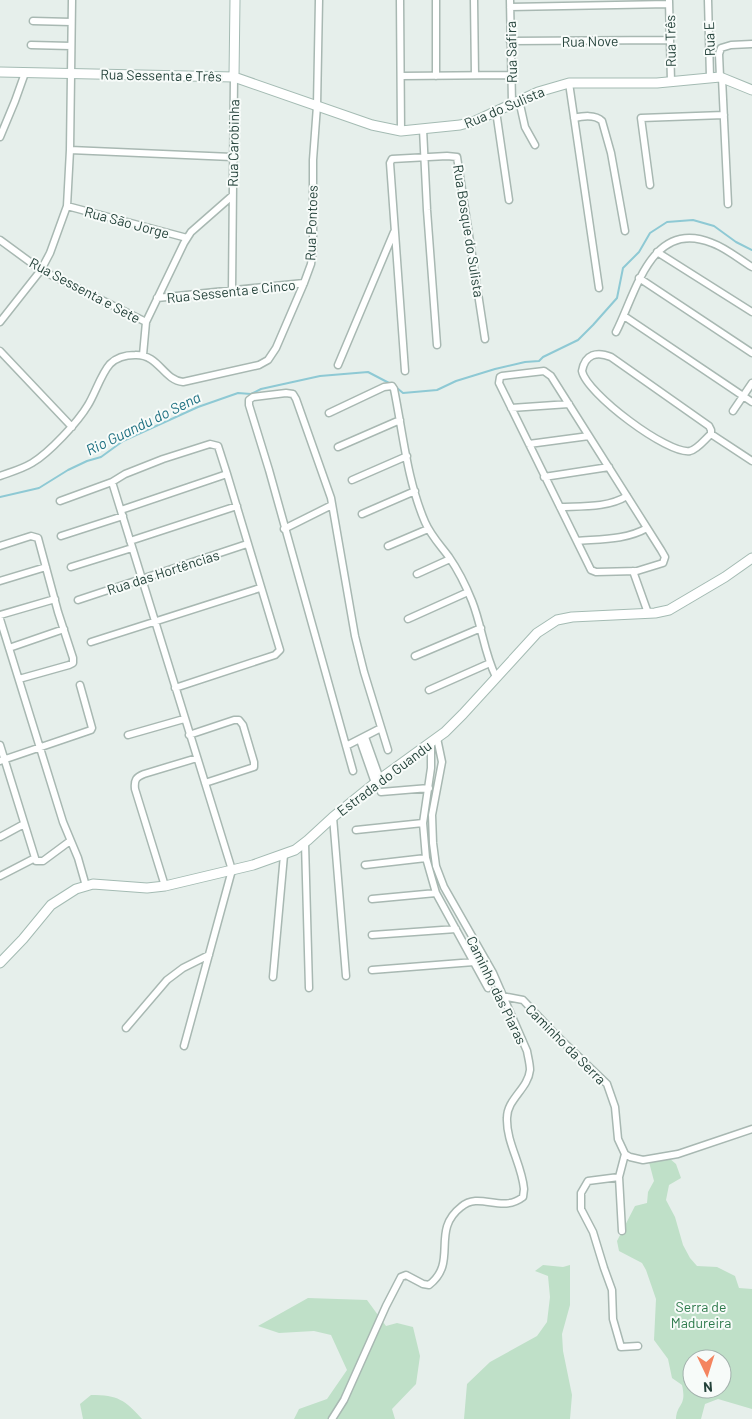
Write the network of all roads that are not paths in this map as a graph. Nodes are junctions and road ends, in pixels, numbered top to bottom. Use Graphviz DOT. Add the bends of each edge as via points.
graph roads {
  1 [pos="72,0"];
  2 [pos="235,0"];
  3 [pos="319,0"];
  4 [pos="400,0"];
  5 [pos="436,0"];
  6 [pos="474,0"];
  7 [pos="708,0"];
  8 [pos="669,2"];
  9 [pos="510,3"];
  10 [pos="33,21"];
  11 [pos="71,22"];
  12 [pos="670,40"];
  13 [pos="510,42"];
  14 [pos="752,44"];
  15 [pos="31,45"];
  16 [pos="70,46"];
  17 [pos="0,72"];
  18 [pos="25,73"];
  19 [pos="70,74"];
  20 [pos="474,75"];
  21 [pos="511,75"];
  22 [pos="401,76"];
  23 [pos="436,76"];
  24 [pos="234,77"];
  25 [pos="710,77"];
  26 [pos="721,77"];
  27 [pos="671,82"];
  28 [pos="569,83"];
  29 [pos="752,90"];
  30 [pos="515,101"];
  31 [pos="317,106"];
  32 [pos="496,111"];
  33 [pos="724,115"];
  34 [pos="574,118"];
  35 [pos="423,129"];
  36 [pos="401,131"];
  37 [pos="0,137"];
  38 [pos="535,145"];
  39 [pos="70,150"];
  40 [pos="232,157"];
  41 [pos="424,157"];
  42 [pos="650,185"];
  43 [pos="232,196"];
  44 [pos="509,200"];
  45 [pos="728,204"];
  46 [pos="67,206"];
  47 [pos="395,230"];
  48 [pos="625,232"];
  49 [pos="187,238"];
  50 [pos="0,240"];
  51 [pos="657,252"];
  52 [pos="752,266"];
  53 [pos="41,270"];
  54 [pos="639,278"];
  55 [pos="304,283"];
  56 [pos="599,288"];
  57 [pos="232,290"];
  58 [pos="157,298"];
  59 [pos="752,312"];
  60 [pos="624,316"];
  61 [pos="0,322"];
  62 [pos="146,322"];
  63 [pos="616,332"];
  64 [pos="485,339"];
  65 [pos="437,345"];
  66 [pos="0,351"];
  67 [pos="752,354"];
  68 [pos="143,356"];
  69 [pos="338,365"];
  70 [pos="405,371"];
  71 [pos="752,383"];
  72 [pos="743,397"];
  73 [pos="752,402"];
  74 [pos="569,404"];
  75 [pos="511,408"];
  76 [pos="733,411"];
  77 [pos="329,413"];
  78 [pos="400,420"];
  79 [pos="72,428"];
  80 [pos="711,434"];
  81 [pos="589,436"];
  82 [pos="529,444"];
  83 [pos="338,447"];
  84 [pos="407,456"];
  85 [pos="752,460"];
  86 [pos="609,467"];
  87 [pos="228,474"];
  88 [pos="0,476"];
  89 [pos="544,477"];
  90 [pos="352,480"];
  91 [pos="112,482"];
  92 [pos="415,491"];
  93 [pos="627,496"];
  94 [pos="60,501"];
  95 [pos="332,505"];
  96 [pos="237,506"];
  97 [pos="560,507"];
  98 [pos="122,513"];
  99 [pos="362,514"];
  100 [pos="647,528"];
  101 [pos="284,529"];
  102 [pos="428,529"];
  103 [pos="61,536"];
  104 [pos="577,541"];
  105 [pos="131,544"];
  106 [pos="247,544"];
  107 [pos="0,546"];
  108 [pos="388,546"];
  109 [pos="752,558"];
  110 [pos="450,559"];
  111 [pos="46,567"];
  112 [pos="71,567"];
  113 [pos="633,571"];
  114 [pos="416,574"];
  115 [pos="142,578"];
  116 [pos="0,581"];
  117 [pos="260,588"];
  118 [pos="468,592"];
  119 [pos="54,599"];
  120 [pos="78,600"];
  121 [pos="648,613"];
  122 [pos="0,615"];
  123 [pos="408,618"];
  124 [pos="0,619"];
  125 [pos="155,623"];
  126 [pos="481,628"];
  127 [pos="64,629"];
  128 [pos="91,642"];
  129 [pos="9,648"];
  130 [pos="415,656"];
  131 [pos="490,663"];
  132 [pos="496,677"];
  133 [pos="19,679"];
  134 [pos="80,685"];
  135 [pos="175,688"];
  136 [pos="429,690"];
  137 [pos="184,718"];
  138 [pos="381,728"];
  139 [pos="128,735"];
  140 [pos="190,735"];
  141 [pos="363,738"];
  142 [pos="434,740"];
  143 [pos="0,746"];
  144 [pos="346,746"];
  145 [pos="40,748"];
  146 [pos="388,750"];
  147 [pos="197,758"];
  148 [pos="2,760"];
  149 [pos="353,770"];
  150 [pos="377,781"];
  151 [pos="205,783"];
  152 [pos="428,788"];
  153 [pos="381,792"];
  154 [pos="333,817"];
  155 [pos="423,823"];
  156 [pos="24,824"];
  157 [pos="356,830"];
  158 [pos="0,837"];
  159 [pos="70,841"];
  160 [pos="305,843"];
  161 [pos="284,855"];
  162 [pos="34,858"];
  163 [pos="426,858"];
  164 [pos="365,865"];
  165 [pos="232,870"];
  166 [pos="0,876"];
  167 [pos="86,886"];
  168 [pos="165,886"];
  169 [pos="436,893"];
  170 [pos="372,899"];
  171 [pos="456,929"];
  172 [pos="372,935"];
  173 [pos="209,955"];
  174 [pos="474,962"];
  175 [pos="0,963"];
  176 [pos="372,970"];
  177 [pos="346,976"];
  178 [pos="273,977"];
  179 [pos="309,988"];
  180 [pos="488,988"];
  181 [pos="502,996"];
  182 [pos="126,1028"];
  183 [pos="184,1046"];
  184 [pos="752,1129"];
  185 [pos="625,1154"];
  186 [pos="619,1177"];
  187 [pos="622,1231"];
  188 [pos="638,1346"];
  189 [pos="332,1419"];
  1 -- 11 [label="street"];
  2 -- 24 [label="street, Rua Carobinha"];
  3 -- 31 [label="street, Rua Pontoes"];
  4 -- 22 [label="street"];
  5 -- 23 [label="street"];
  6 -- 20 [label="street"];
  7 -- 25 [label="street, Rua E"];
  8 -- 9 [label="street"];
  8 -- 12 [label="street, Rua Três"];
  9 -- 13 [label="street, Rua Safira"];
  10 -- 11 [label="street"];
  11 -- 16 [label="street"];
  12 -- 13 [label="street, Rua Nove"];
  12 -- 27 [label="street, Rua Três"];
  13 -- 21 [label="street, Rua Safira"];
  14 -- 26 [label="street" via="721,48 718,54"];
  15 -- 16 [label="street"];
  16 -- 19 [label="street"];
  17 -- 18 [label="street, Rua Sessenta e Três"];
  18 -- 19 [label="street, Rua Sessenta e Três"];
  18 -- 37 [label="street"];
  19 -- 24 [label="street, Rua Sessenta e Três"];
  19 -- 39 [label="street"];
  20 -- 21 [label="street"];
  20 -- 23 [label="street"];
  21 -- 30 [label="street, Rua Safira"];
  22 -- 23 [label="street"];
  22 -- 36 [label="street"];
  24 -- 31 [label="street, Rua Sessenta e Três"];
  24 -- 40 [label="street, Rua Carobinha"];
  25 -- 26 [label="street, Rua do Sulista"];
  25 -- 27 [label="street, Rua do Sulista"];
  26 -- 29 [label="street, Rua do Sulista"];
  26 -- 33 [label="street"];
  27 -- 28 [label="street, Rua do Sulista"];
  28 -- 30 [label="street, Rua do Sulista"];
  28 -- 34 [label="street"];
  30 -- 32 [label="street, Rua do Sulista"];
  30 -- 38 [label="street, Rua Safira"];
  31 -- 36 [label="street, Rua do Sulista" via="372,125"];
  31 -- 55 [label="street, Rua Pontoes" via="313,249"];
  32 -- 35 [label="street, Rua do Sulista" via="460,126"];
  32 -- 44 [label="street"];
  33 -- 42 [label="street" via="641,118"];
  33 -- 45 [label="street"];
  34 -- 48 [label="street" via="591,116 602,121"];
  34 -- 56 [label="street"];
  35 -- 36 [label="street, Rua do Sulista"];
  35 -- 41 [label="street"];
  39 -- 40 [label="street"];
  39 -- 46 [label="street"];
  40 -- 43 [label="street, Rua Carobinha"];
  41 -- 47 [label="street" via="390,161"];
  41 -- 64 [label="street, Rua Bosque do Sulista" via="454,156 459,160"];
  41 -- 65 [label="street"];
  43 -- 49 [label="street"];
  43 -- 57 [label="street, Rua Carobinha"];
  46 -- 49 [label="street, Rua São Jorge"];
  46 -- 53 [label="street"];
  47 -- 69 [label="street"];
  47 -- 70 [label="street"];
  49 -- 58 [label="street"];
  50 -- 53 [label="street, Rua Sessenta e Sete"];
  51 -- 52 [label="street" via="680,239 692,238 714,243"];
  51 -- 54 [label="street"];
  51 -- 59 [label="street"];
  53 -- 61 [label="street"];
  53 -- 62 [label="street, Rua Sessenta e Sete"];
  54 -- 60 [label="street"];
  54 -- 67 [label="street"];
  55 -- 57 [label="street, Rua Sessenta e Cinco"];
  55 -- 68 [label="street, Rua Pontoes" via="276,348 268,360 259,365 180,382"];
  57 -- 58 [label="street, Rua Sessenta e Cinco"];
  58 -- 62 [label="street"];
  60 -- 63 [label="street"];
  60 -- 72 [label="street"];
  62 -- 68 [label="street"];
  66 -- 79 [label="street"];
  68 -- 79 [label="street" via="125,356 110,364 88,406"];
  71 -- 72 [label="street"];
  72 -- 73 [label="street"];
  72 -- 76 [label="street"];
  74 -- 75 [label="street"];
  74 -- 75 [label="street" via="551,376 544,371 500,377 501,388"];
  74 -- 81 [label="street"];
  75 -- 82 [label="street"];
  77 -- 78 [label="street" via="389,386 394,389"];
  78 -- 83 [label="street"];
  78 -- 84 [label="street"];
  79 -- 88 [label="street" via="34,462"];
  80 -- 80 [label="street" via="696,448 686,451 639,427 616,411 586,381 582,371 587,358 592,354 611,357 709,426"];
  80 -- 85 [label="street"];
  81 -- 82 [label="street"];
  81 -- 86 [label="street"];
  82 -- 89 [label="street"];
  84 -- 90 [label="street"];
  84 -- 92 [label="street"];
  86 -- 89 [label="street"];
  86 -- 93 [label="street"];
  87 -- 91 [label="street" via="218,446 210,444 125,474"];
  87 -- 96 [label="street"];
  87 -- 98 [label="street"];
  89 -- 97 [label="street"];
  91 -- 94 [label="street"];
  91 -- 98 [label="street"];
  92 -- 99 [label="street"];
  92 -- 102 [label="street"];
  93 -- 97 [label="street" via="607,504"];
  93 -- 100 [label="street"];
  95 -- 101 [label="street"];
  95 -- 101 [label="street" via="294,396 286,393 250,398 249,405"];
  95 -- 138 [label="street" via="355,636"];
  96 -- 105 [label="street"];
  96 -- 106 [label="street"];
  97 -- 104 [label="street"];
  98 -- 103 [label="street"];
  98 -- 105 [label="street"];
  100 -- 104 [label="street" via="625,537"];
  100 -- 113 [label="street" via="665,557 663,563"];
  101 -- 144 [label="street"];
  102 -- 108 [label="street"];
  102 -- 110 [label="street"];
  104 -- 113 [label="street" via="594,572"];
  105 -- 112 [label="street"];
  105 -- 115 [label="street"];
  106 -- 115 [label="street, Rua das Hortências"];
  106 -- 117 [label="street"];
  107 -- 111 [label="street" via="36,536"];
  109 -- 121 [label="street, Estrada do Guandu" via="674,608"];
  110 -- 114 [label="street"];
  110 -- 118 [label="street"];
  111 -- 116 [label="street"];
  111 -- 119 [label="street"];
  113 -- 121 [label="street"];
  115 -- 120 [label="street, Rua das Hortências"];
  115 -- 125 [label="street"];
  117 -- 125 [label="street"];
  117 -- 135 [label="street" via="280,647 279,653"];
  118 -- 123 [label="street"];
  118 -- 126 [label="street"];
  119 -- 122 [label="street"];
  119 -- 127 [label="street"];
  121 -- 132 [label="street, Estrada do Guandu" via="557,620 537,632"];
  124 -- 129 [label="street"];
  125 -- 128 [label="street"];
  125 -- 135 [label="street"];
  126 -- 130 [label="street"];
  126 -- 131 [label="street"];
  127 -- 129 [label="street"];
  127 -- 133 [label="street" via="73,662"];
  129 -- 133 [label="street"];
  131 -- 132 [label="street"];
  131 -- 136 [label="street"];
  132 -- 142 [label="street, Estrada do Guandu" via="464,714"];
  133 -- 145 [label="street"];
  134 -- 145 [label="street" via="92,730"];
  135 -- 137 [label="street"];
  137 -- 139 [label="street"];
  137 -- 140 [label="street"];
  138 -- 141 [label="street"];
  138 -- 146 [label="street"];
  140 -- 147 [label="street"];
  140 -- 151 [label="street" via="234,720 243,724 255,766"];
  141 -- 144 [label="street"];
  141 -- 150 [label="street"];
  142 -- 150 [label="street, Estrada do Guandu"];
  142 -- 152 [label="street"];
  142 -- 181 [label="street, Caminho das Piaras" via="442,762 432,815 436,866"];
  143 -- 148 [label="street"];
  144 -- 149 [label="street"];
  145 -- 148 [label="street"];
  145 -- 159 [label="street"];
  147 -- 151 [label="street"];
  147 -- 168 [label="street" via="144,774 134,781"];
  148 -- 156 [label="street"];
  150 -- 154 [label="street, Estrada do Guandu"];
  151 -- 165 [label="street"];
  152 -- 153 [label="street"];
  152 -- 155 [label="street"];
  154 -- 160 [label="street, Estrada do Guandu"];
  154 -- 177 [label="street"];
  155 -- 157 [label="street"];
  155 -- 163 [label="street"];
  156 -- 158 [label="street"];
  156 -- 162 [label="street"];
  159 -- 162 [label="street" via="43,861 38,862"];
  159 -- 167 [label="street"];
  160 -- 161 [label="street, Estrada do Guandu"];
  160 -- 179 [label="street"];
  161 -- 165 [label="street, Estrada do Guandu"];
  161 -- 178 [label="street"];
  162 -- 166 [label="street"];
  163 -- 164 [label="street"];
  163 -- 169 [label="street"];
  165 -- 168 [label="street, Estrada do Guandu"];
  165 -- 173 [label="street"];
  167 -- 168 [label="street, Estrada do Guandu"];
  167 -- 175 [label="street, Estrada do Guandu" via="66,894 51,905"];
  169 -- 170 [label="street"];
  169 -- 171 [label="street"];
  171 -- 172 [label="street"];
  171 -- 174 [label="street"];
  173 -- 182 [label="street" via="167,980"];
  173 -- 183 [label="street"];
  174 -- 176 [label="street"];
  174 -- 180 [label="street"];
  181 -- 185 [label="street, Caminho da Serra" via="523,1000 607,1084 615,1107 618,1139"];
  181 -- 189 [label="street, Caminho das Piaras" via="527,1051 529,1063 528,1078 510,1103 507,1120 524,1182 523,1197 510,1204 476,1200 460,1207 448,1222 444,1234 443,1268 427,1286 406,1275 401,1276 344,1400"];
  184 -- 185 [label="street" via="663,1157 643,1160"];
  185 -- 186 [label="street"];
  186 -- 187 [label="street"];
  186 -- 188 [label="street" via="586,1182 580,1209 593,1232 612,1290 613,1319 621,1348"];
}
